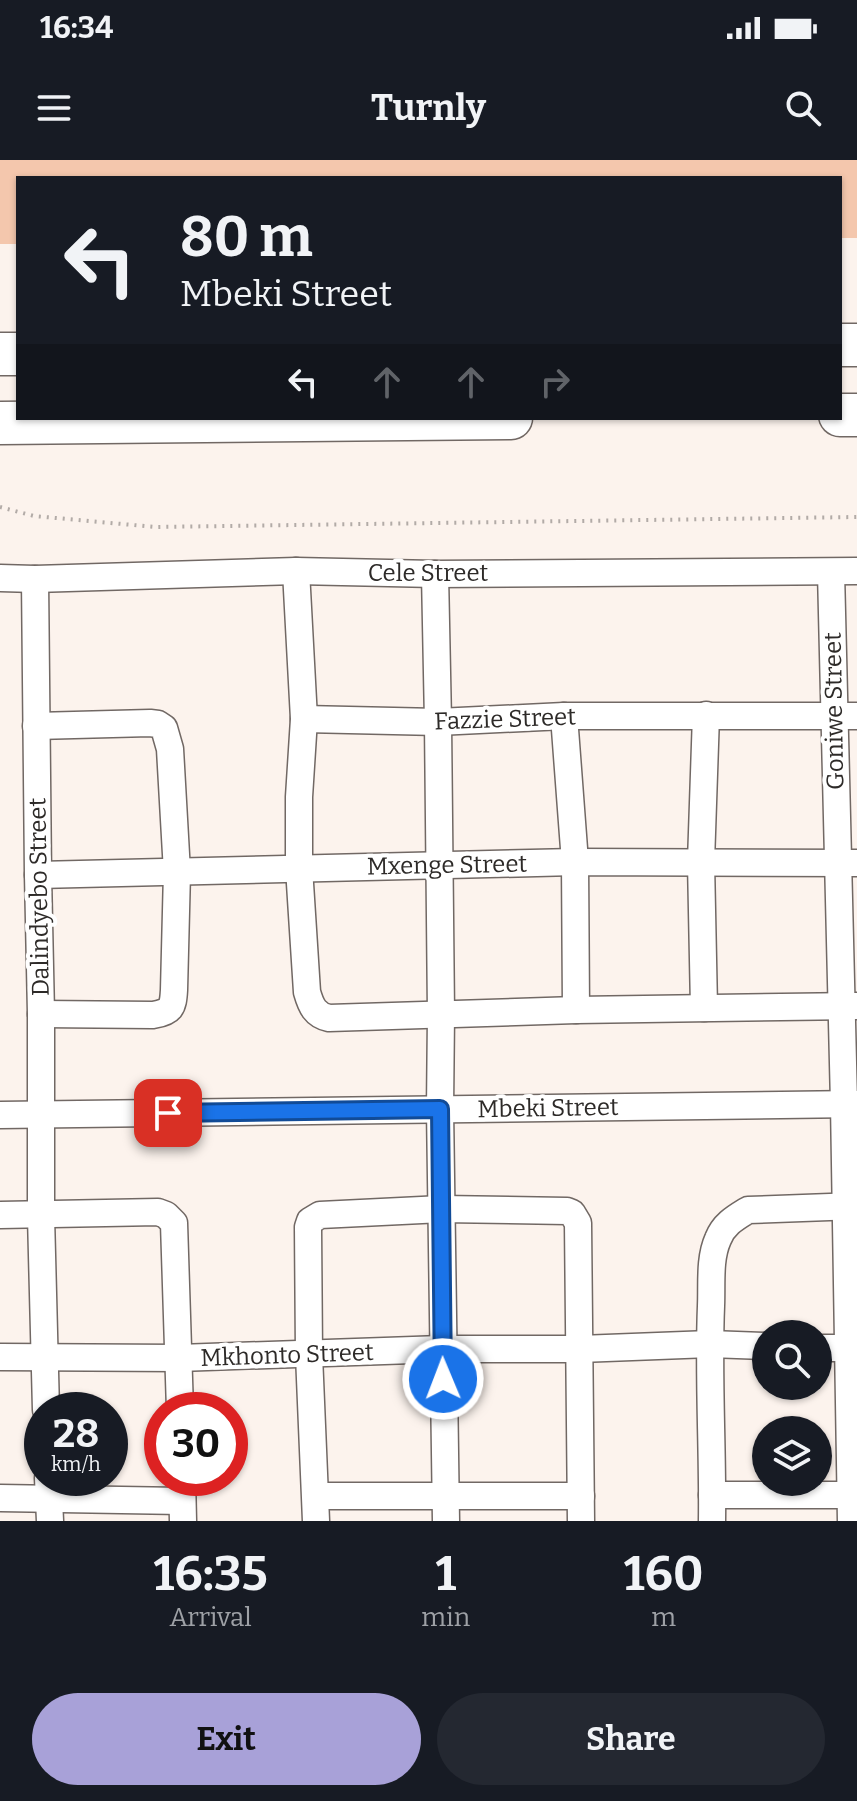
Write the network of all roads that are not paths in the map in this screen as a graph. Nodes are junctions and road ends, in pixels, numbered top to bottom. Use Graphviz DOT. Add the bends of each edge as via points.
graph roads {
  1 [pos="307,420"];
  2 [pos="0,423"];
  3 [pos="296,571"];
  4 [pos="844,572"];
  5 [pos="435,574"];
  6 [pos="0,578"];
  7 [pos="35,579"];
  8 [pos="706,715"];
  9 [pos="564,716"];
  10 [pos="845,716"];
  11 [pos="304,719"];
  12 [pos="438,722"];
  13 [pos="36,726"];
  14 [pos="575,862"];
  15 [pos="701,862"];
  16 [pos="847,864"];
  17 [pos="438,866"];
  18 [pos="299,868"];
  19 [pos="177,872"];
  20 [pos="38,875"];
  21 [pos="849,1006"];
  22 [pos="704,1008"];
  23 [pos="576,1010"];
  24 [pos="41,1014"];
  25 [pos="441,1014"];
  26 [pos="850,1104"];
  27 [pos="440,1109"];
  28 [pos="0,1115"];
  29 [pos="41,1115"];
  30 [pos="851,1206"];
  31 [pos="442,1209"];
  32 [pos="0,1215"];
  33 [pos="41,1216"];
  34 [pos="710,1344"];
  35 [pos="752,1346"];
  36 [pos="832,1348"];
  37 [pos="442,1349"];
  38 [pos="580,1349"];
  39 [pos="853,1349"];
  40 [pos="309,1355"];
  41 [pos="0,1357"];
  42 [pos="44,1357"];
  43 [pos="179,1358"];
  44 [pos="45,1392"];
  45 [pos="180,1392"];
  46 [pos="0,1498"];
  47 [pos="49,1499"];
  48 [pos="182,1500"];
  49 [pos="853,1504"];
  50 [pos="712,1508"];
  51 [pos="316,1509"];
  52 [pos="446,1509"];
  53 [pos="581,1509"];
  1 -- 2 [label="main road"];
  3 -- 5 [label="street, Cele Street"];
  3 -- 7 [label="street, Cele Street"];
  3 -- 11 [label="street"];
  4 -- 5 [label="street, Cele Street"];
  4 -- 10 [label="street, Goniwe Street"];
  5 -- 12 [label="street"];
  6 -- 7 [label="street, Cele Street"];
  7 -- 13 [label="street, Dalindyebo Street"];
  8 -- 9 [label="street, Fazzie Street"];
  8 -- 10 [label="street, Fazzie Street"];
  8 -- 15 [label="street"];
  9 -- 12 [label="street, Fazzie Street"];
  9 -- 14 [label="street"];
  10 -- 16 [label="street, Goniwe Street"];
  11 -- 12 [label="street, Fazzie Street"];
  11 -- 18 [label="street"];
  12 -- 17 [label="street"];
  13 -- 19 [label="street" via="150,723 164,728 170,749"];
  13 -- 20 [label="street, Dalindyebo Street"];
  14 -- 15 [label="street, Mxenge Street"];
  14 -- 17 [label="street, Mxenge Street"];
  14 -- 23 [label="street"];
  15 -- 16 [label="street, Mxenge Street"];
  15 -- 22 [label="street"];
  16 -- 21 [label="street, Goniwe Street"];
  17 -- 18 [label="street, Mxenge Street"];
  17 -- 25 [label="street"];
  18 -- 19 [label="street, Mxenge Street"];
  18 -- 25 [label="street" via="307,992 314,1010 329,1018"];
  19 -- 20 [label="street, Mxenge Street"];
  19 -- 24 [label="street" via="170,1009 153,1015"];
  20 -- 24 [label="street, Dalindyebo Street"];
  21 -- 22 [label="street"];
  21 -- 26 [label="street, Goniwe Street"];
  22 -- 23 [label="street"];
  23 -- 25 [label="street"];
  24 -- 29 [label="street, Dalindyebo Street"];
  25 -- 27 [label="street"];
  26 -- 27 [label="street, Mbeki Street"];
  26 -- 30 [label="street, Goniwe Street"];
  27 -- 29 [label="street, Mbeki Street"];
  27 -- 31 [label="street"];
  28 -- 29 [label="street, Mbeki Street"];
  29 -- 33 [label="street, Dalindyebo Street"];
  30 -- 34 [label="street" via="748,1210 733,1219 713,1257"];
  30 -- 39 [label="street, Goniwe Street"];
  31 -- 37 [label="street"];
  31 -- 38 [label="street" via="567,1211 575,1216"];
  31 -- 40 [label="street" via="328,1214 310,1221"];
  32 -- 33 [label="street"];
  33 -- 42 [label="street, Dalindyebo Street"];
  33 -- 43 [label="street" via="158,1212 171,1218"];
  34 -- 35 [label="street, Mkhonto Street"];
  34 -- 38 [label="street, Mkhonto Street"];
  34 -- 50 [label="street"];
  36 -- 39 [label="street"];
  37 -- 38 [label="street, Mkhonto Street"];
  37 -- 40 [label="street, Mkhonto Street"];
  37 -- 52 [label="street"];
  38 -- 53 [label="street"];
  39 -- 49 [label="street, Goniwe Street"];
  40 -- 43 [label="street, Mkhonto Street"];
  40 -- 51 [label="street"];
  41 -- 42 [label="street, Mkhonto Street"];
  42 -- 43 [label="street, Mkhonto Street"];
  42 -- 44 [label="street, Dalindyebo Street"];
  43 -- 45 [label="street"];
  46 -- 47 [label="street"];
  47 -- 48 [label="street"];
  49 -- 50 [label="street"];
  51 -- 52 [label="street"];
  52 -- 53 [label="street"];
}
